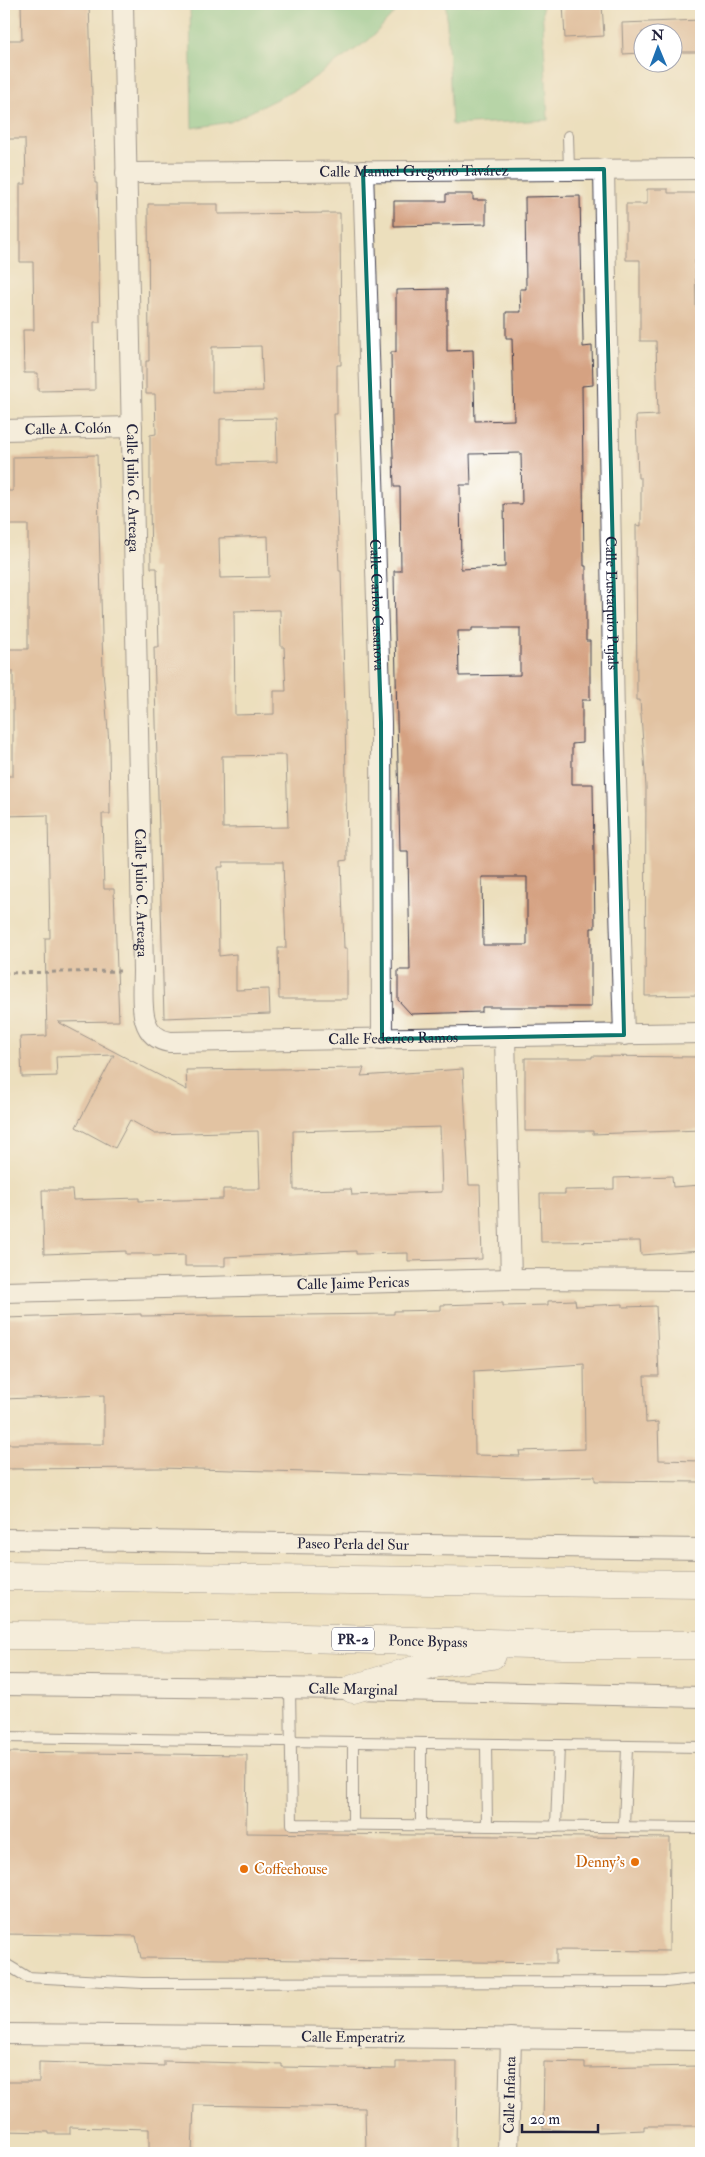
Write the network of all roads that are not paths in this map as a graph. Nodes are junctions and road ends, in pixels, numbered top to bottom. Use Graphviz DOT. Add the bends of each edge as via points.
graph roads {
  1 [pos="123,4"];
  2 [pos="568,136"];
  3 [pos="604,169"];
  4 [pos="701,169"];
  5 [pos="569,170"];
  6 [pos="363,171"];
  7 [pos="126,173"];
  8 [pos="132,427"];
  9 [pos="4,430"];
  10 [pos="143,971"];
  11 [pos="701,1033"];
  12 [pos="624,1035"];
  13 [pos="505,1037"];
  14 [pos="382,1039"];
  15 [pos="511,1279"];
  16 [pos="701,1280"];
  17 [pos="4,1292"];
  18 [pos="4,1539"];
  19 [pos="701,1549"];
  20 [pos="4,1576"];
  21 [pos="701,1584"];
  22 [pos="4,1635"];
  23 [pos="564,1644"];
  24 [pos="701,1645"];
  25 [pos="4,1685"];
  26 [pos="290,1688"];
  27 [pos="353,1689"];
  28 [pos="701,1697"];
  29 [pos="4,1737"];
  30 [pos="290,1741"];
  31 [pos="353,1742"];
  32 [pos="421,1743"];
  33 [pos="486,1744"];
  34 [pos="559,1745"];
  35 [pos="627,1747"];
  36 [pos="701,1747"];
  37 [pos="354,1824"];
  38 [pos="421,1825"];
  39 [pos="487,1826"];
  40 [pos="556,1826"];
  41 [pos="624,1827"];
  42 [pos="701,1828"];
  43 [pos="4,1963"];
  44 [pos="701,1976"];
  45 [pos="4,2034"];
  46 [pos="511,2038"];
  47 [pos="701,2040"];
  48 [pos="508,2153"];
  1 -- 7 [label="street, Calle Julio C. Arteaga"];
  2 -- 5 [label="lane"];
  3 -- 4 [label="street, Calle Manuel Gregorio Tavárez"];
  3 -- 5 [label="street, Calle Manuel Gregorio Tavárez"];
  3 -- 12 [label="street, Calle Eustaquio Pujals"];
  5 -- 6 [label="street, Calle Manuel Gregorio Tavárez"];
  6 -- 7 [label="street, Calle Manuel Gregorio Tavárez"];
  6 -- 14 [label="street, Calle Carlos Casanova" via="381,722"];
  7 -- 8 [label="street, Calle Julio C. Arteaga"];
  8 -- 9 [label="street, Calle A. Colón"];
  8 -- 10 [label="street, Calle Julio C. Arteaga"];
  10 -- 14 [label="street, Calle Federico Ramos" via="144,1021 150,1032 162,1041"];
  11 -- 12 [label="street, Calle Federico Ramos"];
  12 -- 13 [label="street, Calle Federico Ramos"];
  13 -- 14 [label="street, Calle Federico Ramos"];
  13 -- 15 [label="street"];
  15 -- 16 [label="street, Calle Jaime Pericas"];
  15 -- 17 [label="street, Calle Jaime Pericas"];
  18 -- 19 [label="street, Paseo Perla del Sur"];
  20 -- 21 [label="highway"];
  22 -- 23 [label="highway, Ponce Bypass / PR-2" via="243,1636"];
  23 -- 24 [label="highway, Ponce Bypass / PR-2"];
  23 -- 27 [label="highway" via="434,1664"];
  25 -- 26 [label="street, Calle Marginal"];
  26 -- 27 [label="street, Calle Marginal"];
  26 -- 30 [label="lane"];
  27 -- 28 [label="street, Calle Marginal"];
  29 -- 30 [label="lane"];
  30 -- 31 [label="lane"];
  30 -- 37 [label="lane" via="292,1824"];
  31 -- 32 [label="lane"];
  31 -- 37 [label="lane"];
  32 -- 33 [label="lane"];
  32 -- 38 [label="lane"];
  33 -- 34 [label="lane"];
  33 -- 39 [label="lane"];
  34 -- 35 [label="lane"];
  34 -- 40 [label="lane"];
  35 -- 36 [label="lane"];
  35 -- 41 [label="lane"];
  37 -- 38 [label="lane"];
  38 -- 39 [label="lane"];
  39 -- 40 [label="lane"];
  40 -- 41 [label="lane"];
  41 -- 42 [label="lane"];
  43 -- 44 [label="lane" via="27,1977 142,1983 666,1982"];
  45 -- 46 [label="street, Calle Emperatriz"];
  46 -- 47 [label="street, Calle Emperatriz"];
  46 -- 48 [label="street, Calle Infanta"];
}
